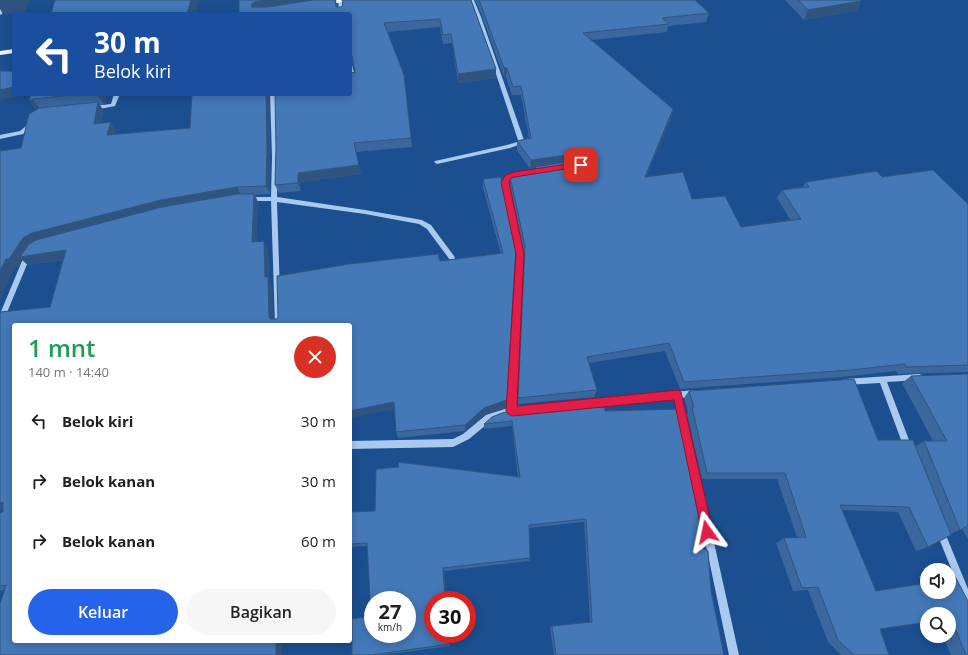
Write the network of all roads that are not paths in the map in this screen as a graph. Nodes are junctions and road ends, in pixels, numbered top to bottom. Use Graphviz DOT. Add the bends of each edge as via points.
graph roads {
  1 [pos="6,0"];
  2 [pos="348,0"];
  3 [pos="472,0"];
  4 [pos="340,1"];
  5 [pos="318,5"];
  6 [pos="341,12"];
  7 [pos="0,14"];
  8 [pos="12,50"];
  9 [pos="0,52"];
  10 [pos="352,72"];
  11 [pos="354,80"];
  12 [pos="116,96"];
  13 [pos="274,96"];
  14 [pos="87,109"];
  15 [pos="33,121"];
  16 [pos="0,137"];
  17 [pos="437,162"];
  18 [pos="551,169"];
  19 [pos="240,199"];
  20 [pos="274,199"];
  21 [pos="34,249"];
  22 [pos="452,258"];
  23 [pos="0,322"];
  24 [pos="278,323"];
  25 [pos="927,377"];
  26 [pos="882,379"];
  27 [pos="834,383"];
  28 [pos="707,392"];
  29 [pos="678,395"];
  30 [pos="583,404"];
  31 [pos="552,406"];
  32 [pos="512,411"];
  33 [pos="352,445"];
  34 [pos="910,454"];
  35 [pos="936,521"];
  36 [pos="968,600"];
  37 [pos="734,655"];
  1 -- 7 [label="street"];
  2 -- 4 [label="main road"];
  3 -- 17 [label="street" via="521,140 508,147"];
  4 -- 5 [label="main road"];
  4 -- 6 [label="street"];
  8 -- 9 [label="main road"];
  10 -- 11 [label="street"];
  12 -- 14 [label="street" via="114,105"];
  13 -- 20 [label="street"];
  15 -- 16 [label="street" via="22,133"];
  18 -- 32 [label="street" via="514,175 508,177 505,182 520,254"];
  19 -- 20 [label="street"];
  20 -- 22 [label="street" via="420,222 429,227"];
  20 -- 24 [label="street"];
  21 -- 23 [label="street" via="25,261"];
  25 -- 26 [label="street"];
  26 -- 27 [label="street"];
  26 -- 34 [label="street"];
  28 -- 29 [label="street"];
  29 -- 30 [label="street"];
  29 -- 37 [label="street"];
  31 -- 32 [label="street"];
  32 -- 33 [label="street" via="484,421 462,440 453,443"];
  35 -- 36 [label="street"];
}
